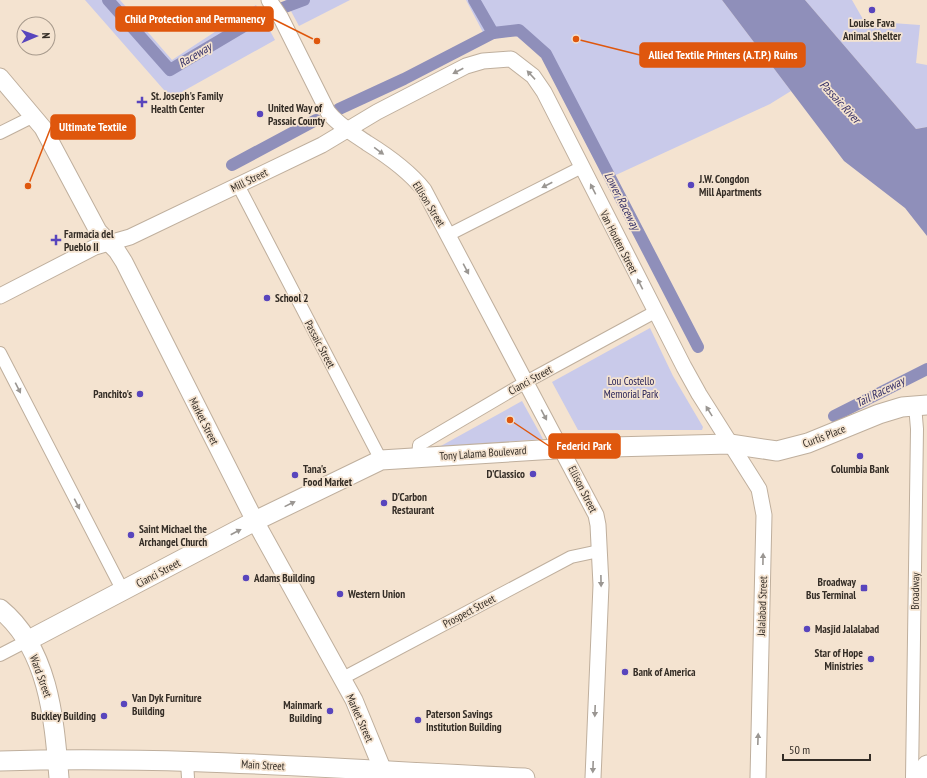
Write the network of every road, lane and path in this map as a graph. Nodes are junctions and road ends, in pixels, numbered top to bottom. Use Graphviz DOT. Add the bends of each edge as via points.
graph roads {
  1 [pos="269,0"];
  2 [pos="495,59"];
  3 [pos="0,77"];
  4 [pos="34,116"];
  5 [pos="346,130"];
  6 [pos="0,133"];
  7 [pos="582,167"];
  8 [pos="238,185"];
  9 [pos="448,235"];
  10 [pos="109,243"];
  11 [pos="0,296"];
  12 [pos="655,312"];
  13 [pos="0,353"];
  14 [pos="526,382"];
  15 [pos="921,405"];
  16 [pos="730,444"];
  17 [pos="562,448"];
  18 [pos="418,457"];
  19 [pos="381,460"];
  20 [pos="255,522"];
  21 [pos="599,551"];
  22 [pos="122,591"];
  23 [pos="0,609"];
  24 [pos="27,641"];
  25 [pos="0,655"];
  26 [pos="341,679"];
  27 [pos="57,758"];
  28 [pos="0,760"];
  29 [pos="927,766"];
  30 [pos="188,770"];
  31 [pos="384,775"];
  32 [pos="59,778"];
  33 [pos="525,778"];
  34 [pos="592,778"];
  35 [pos="758,778"];
  36 [pos="912,778"];
  37 [pos="918,778"];
  1 -- 5 [label="street, Ellison Street" via="328,112"];
  2 -- 5 [label="street, Mill Street, one-way" via="466,66"];
  7 -- 2 [label="street, Van Houten Street, one-way" via="533,76 511,60"];
  3 -- 4 [label="main road, Market Street"];
  4 -- 6 [label="street"];
  4 -- 10 [label="main road, Market Street" via="43,128 98,231"];
  5 -- 8 [label="street, Mill Street" via="322,145"];
  5 -- 9 [label="street, Ellison Street, one-way" via="408,172 424,190"];
  7 -- 9 [label="street, one-way"];
  12 -- 7 [label="street, Van Houten Street, one-way"];
  8 -- 10 [label="street, Mill Street" via="130,237"];
  8 -- 19 [label="street, Passaic Street"];
  9 -- 14 [label="street, Ellison Street, one-way"];
  10 -- 11 [label="street, Mill Street" via="95,247"];
  10 -- 20 [label="main road, Market Street" via="124,262"];
  12 -- 14 [label="street, Cianci Street"];
  16 -- 12 [label="street, Van Houten Street, one-way" via="699,394"];
  13 -- 22 [label="street, one-way"];
  14 -- 17 [label="street, Ellison Street, one-way"];
  14 -- 18 [label="street, Cianci Street" via="419,445"];
  15 -- 16 [label="main road, Curtis Place" via="879,414 777,451"];
  15 -- 36 [label="street, Broadway" via="917,429"];
  16 -- 17 [label="main road, Tony Lalama Boulevard"];
  35 -- 16 [label="street, Jalalabad Street, one-way" via="764,515 759,489"];
  17 -- 18 [label="main road, Tony Lalama Boulevard"];
  17 -- 21 [label="street, Ellison Street" via="596,514"];
  18 -- 19 [label="main road, Tony Lalama Boulevard"];
  20 -- 19 [label="main road, Cianci Street, one-way"];
  22 -- 20 [label="main road, Cianci Street, one-way"];
  20 -- 26 [label="main road, Market Street"];
  21 -- 26 [label="street, Prospect Street" via="570,557"];
  21 -- 34 [label="street, Ellison Street, one-way" via="601,585"];
  22 -- 24 [label="main road, Cianci Street"];
  23 -- 24 [label="main road, Ward Street" via="10,617"];
  24 -- 25 [label="street, Cianci Street"];
  24 -- 27 [label="main road, Ward Street" via="48,690"];
  26 -- 31 [label="main road, Market Street" via="354,700"];
  27 -- 28 [label="main road, Main Street"];
  27 -- 30 [label="main road, Main Street"];
  27 -- 32 [label="main road, Ward Street"];
  29 -- 37 [label="main road"];
  30 -- 31 [label="main road, Main Street"];
  31 -- 33 [label="main road, Main Street"];
}
